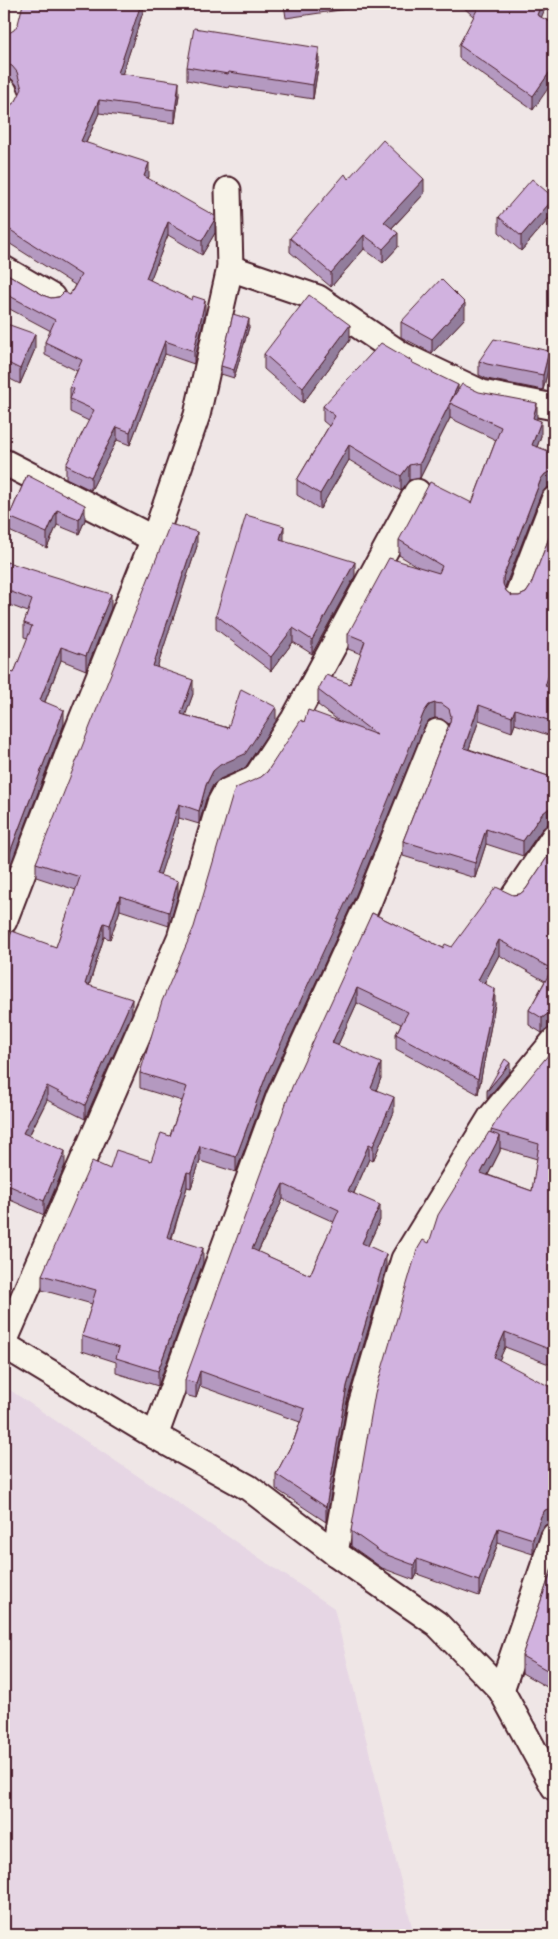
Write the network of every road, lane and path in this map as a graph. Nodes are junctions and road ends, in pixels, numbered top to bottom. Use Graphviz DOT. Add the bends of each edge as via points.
graph roads {
  1 [pos="12,4"];
  2 [pos="4,33"];
  3 [pos="4,91"];
  4 [pos="4,106"];
  5 [pos="228,190"];
  6 [pos="230,268"];
  7 [pos="4,269"];
  8 [pos="52,297"];
  9 [pos="554,407"];
  10 [pos="4,462"];
  11 [pos="417,492"];
  12 [pos="554,500"];
  13 [pos="154,539"];
  14 [pos="517,597"];
  15 [pos="437,732"];
  16 [pos="554,837"];
  17 [pos="514,896"];
  18 [pos="4,921"];
  19 [pos="554,1041"];
  20 [pos="4,1344"];
  21 [pos="156,1436"];
  22 [pos="554,1536"];
  23 [pos="336,1553"];
  24 [pos="501,1690"];
  25 [pos="554,1788"];
  1 -- 2 [label="street"];
  3 -- 4 [label="street" via="8,100"];
  5 -- 6 [label="street"];
  6 -- 9 [label="street" via="318,298 402,355 482,393"];
  6 -- 13 [label="street" via="197,416"];
  7 -- 8 [label="street"];
  10 -- 13 [label="street"];
  11 -- 20 [label="street" via="294,719 255,779 226,792 220,803 180,938"];
  12 -- 14 [label="street"];
  13 -- 18 [label="street"];
  15 -- 21 [label="street" via="368,903 279,1097"];
  16 -- 17 [label="street"];
  19 -- 23 [label="street" via="491,1117 404,1259 361,1405"];
  20 -- 21 [label="street"];
  21 -- 23 [label="street" via="249,1488"];
  22 -- 24 [label="street"];
  23 -- 24 [label="street" via="437,1624"];
  24 -- 25 [label="street"];
}
